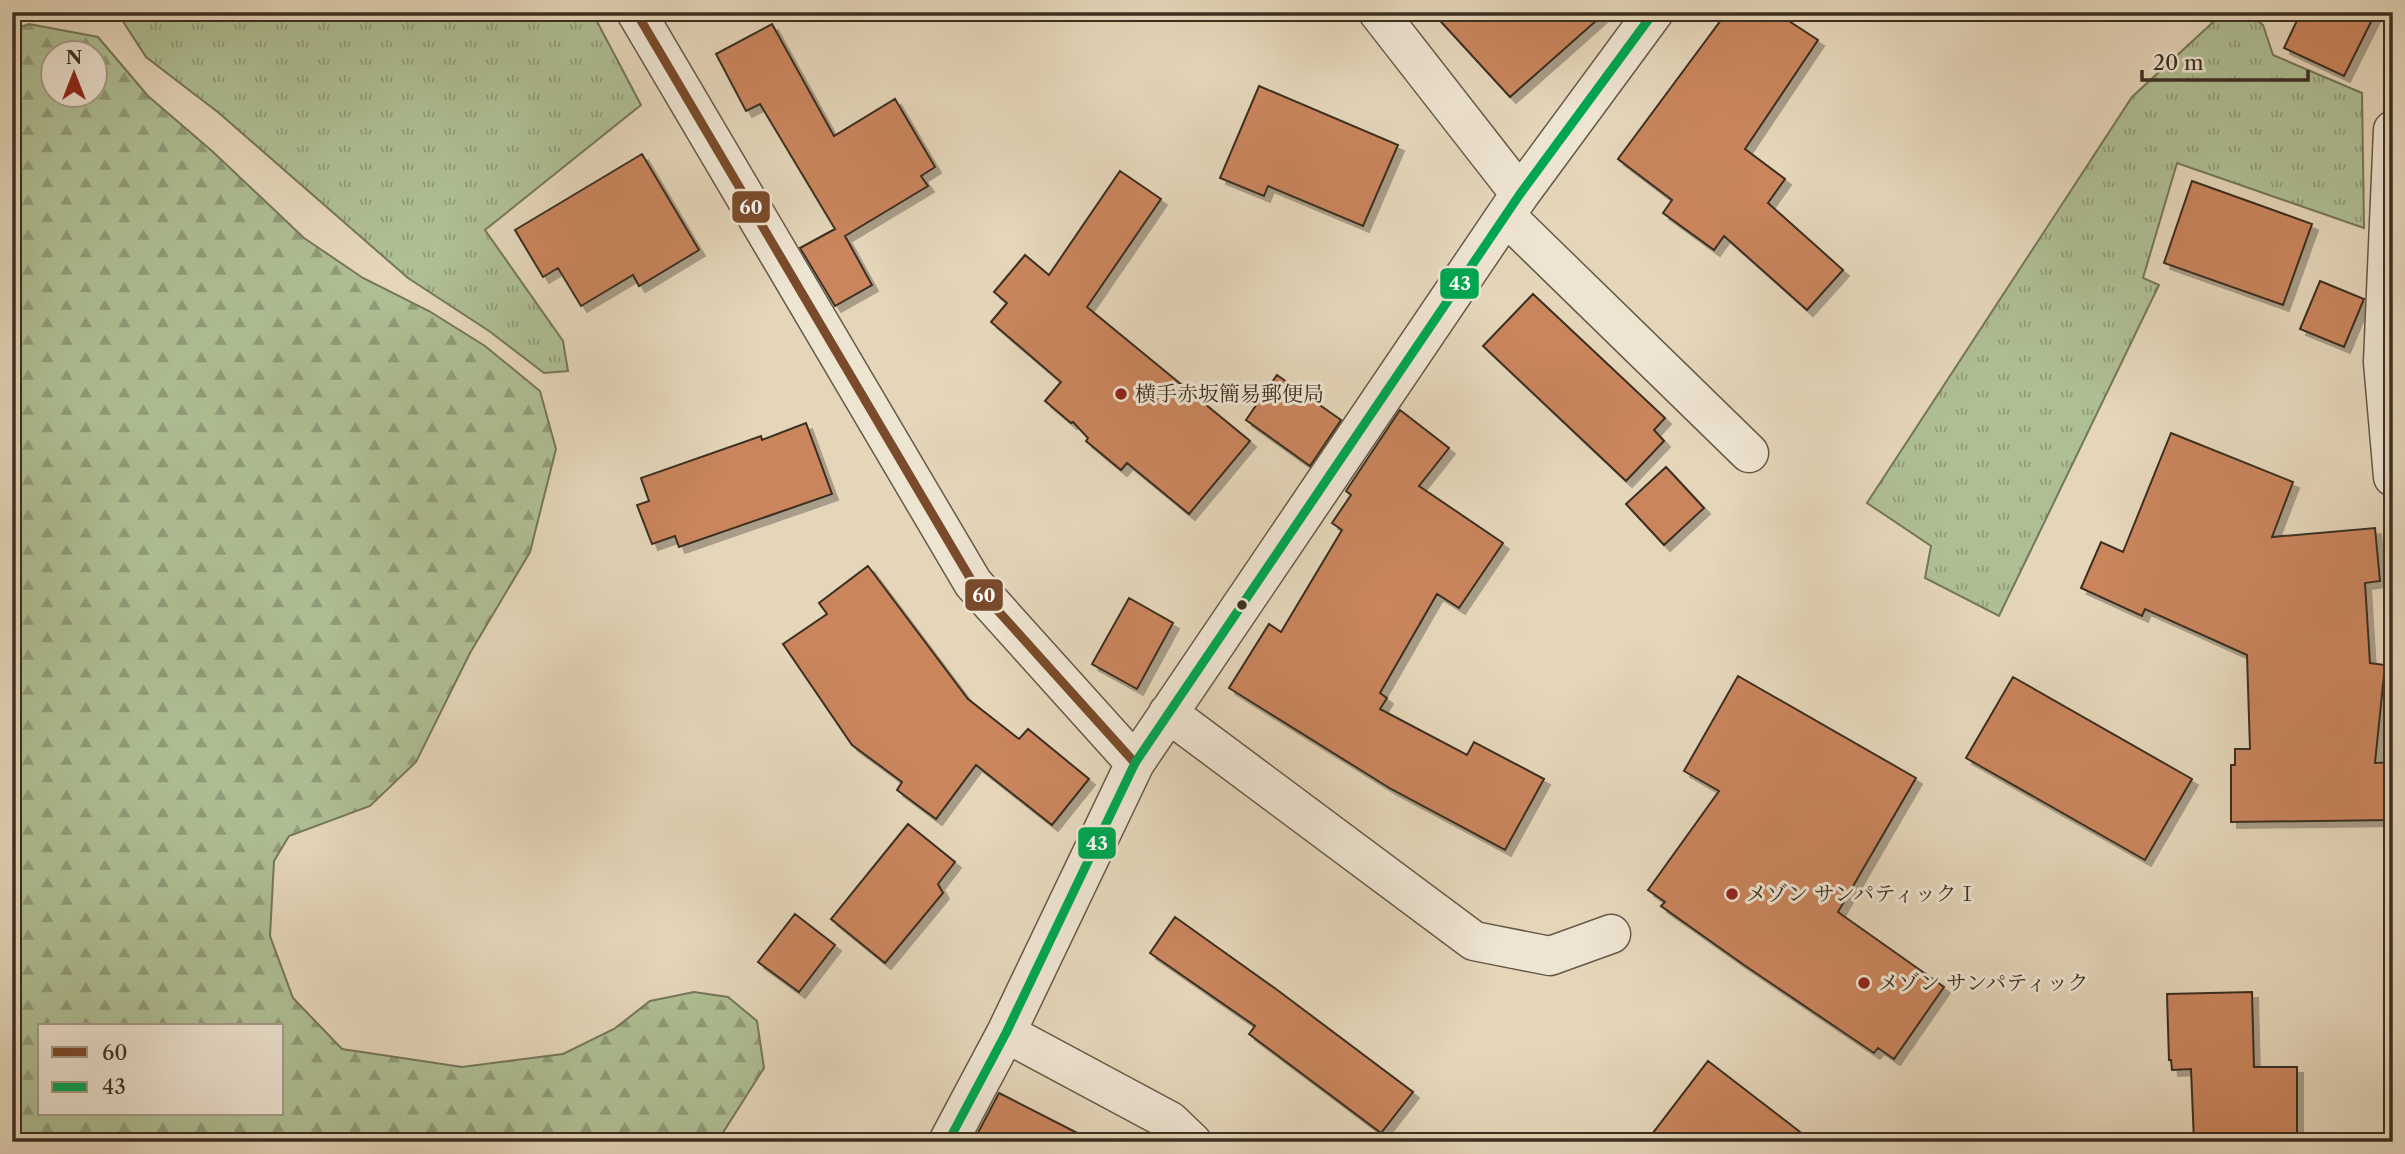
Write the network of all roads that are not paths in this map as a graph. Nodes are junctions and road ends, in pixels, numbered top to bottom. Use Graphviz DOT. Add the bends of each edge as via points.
graph roads {
  1 [pos="636,12"];
  2 [pos="1378,12"];
  3 [pos="1654,12"];
  4 [pos="2393,130"];
  5 [pos="1513,205"];
  6 [pos="1749,453"];
  7 [pos="2393,478"];
  8 [pos="1168,713"];
  9 [pos="1135,762"];
  10 [pos="1611,934"];
  11 [pos="1006,1033"];
  12 [pos="948,1142"];
  13 [pos="1192,1142"];
  1 -- 9 [label="street" via="973,583"];
  2 -- 5 [label="street"];
  3 -- 5 [label="street"];
  4 -- 7 [label="street" via="2383,362"];
  5 -- 6 [label="street"];
  5 -- 8 [label="street"];
  8 -- 9 [label="street"];
  8 -- 10 [label="street" via="1474,942 1550,956"];
  9 -- 11 [label="street"];
  11 -- 12 [label="street"];
  11 -- 13 [label="street" via="1170,1121"];
}
